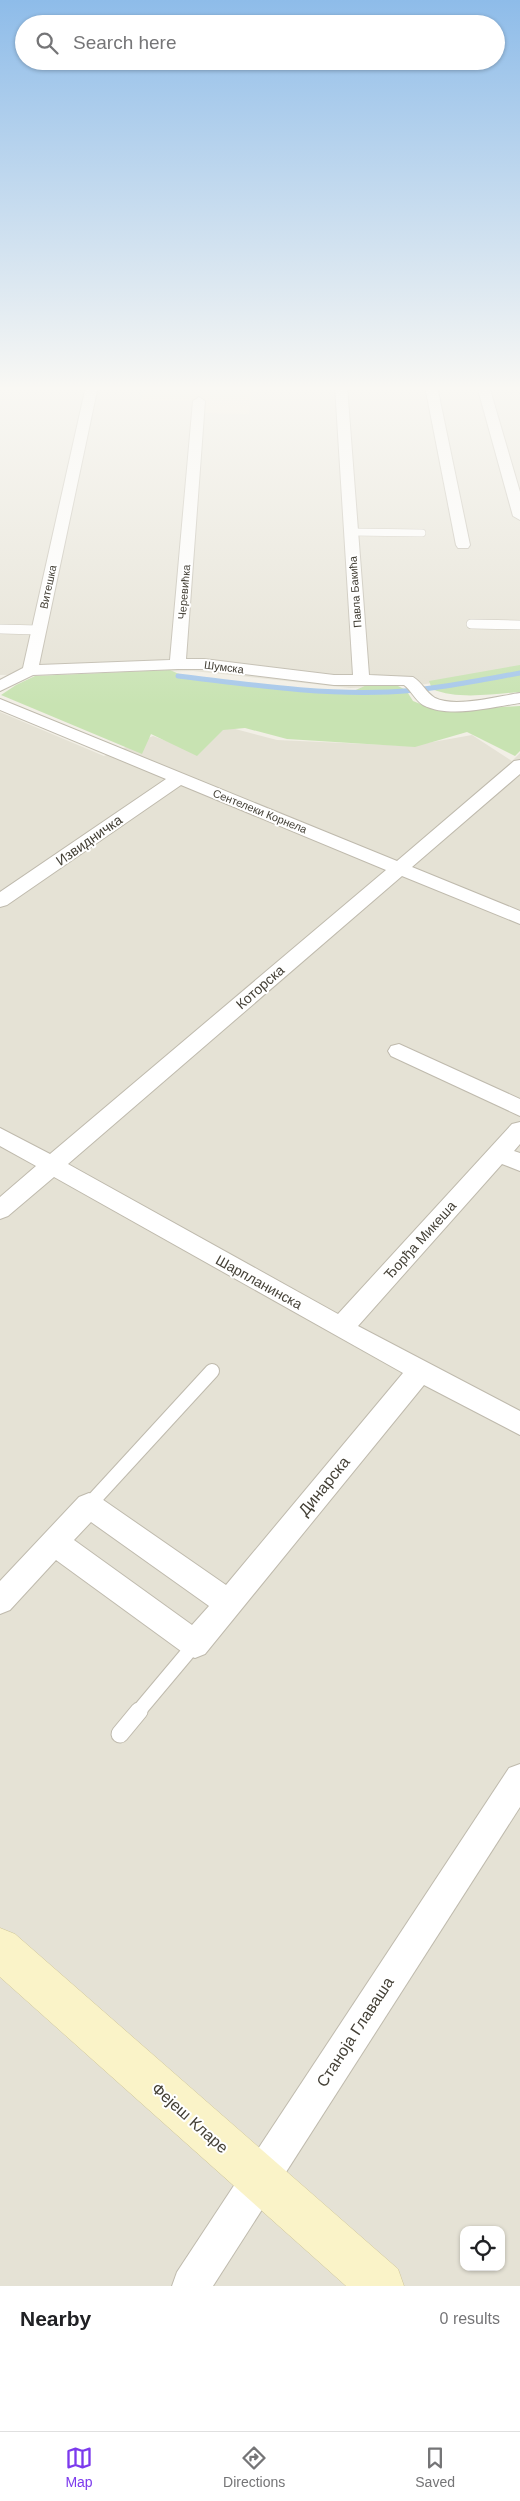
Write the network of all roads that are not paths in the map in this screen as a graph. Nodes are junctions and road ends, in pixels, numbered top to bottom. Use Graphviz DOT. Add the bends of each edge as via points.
graph roads {
  1 [pos="68,493"];
  2 [pos="192,493"];
  3 [pos="348,493"];
  4 [pos="454,493"];
  5 [pos="513,493"];
  6 [pos="520,516"];
  7 [pos="351,532"];
  8 [pos="422,533"];
  9 [pos="463,546"];
  10 [pos="471,624"];
  11 [pos="520,625"];
  12 [pos="0,630"];
  13 [pos="38,630"];
  14 [pos="178,664"];
  15 [pos="30,670"];
  16 [pos="361,679"];
  17 [pos="0,686"];
  18 [pos="520,698"];
  19 [pos="0,704"];
  20 [pos="520,765"];
  21 [pos="179,778"];
  22 [pos="400,867"];
  23 [pos="0,901"];
  24 [pos="520,918"];
  25 [pos="399,1051"];
  26 [pos="520,1108"];
  27 [pos="520,1130"];
  28 [pos="0,1136"];
  29 [pos="499,1152"];
  30 [pos="520,1163"];
  31 [pos="53,1166"];
  32 [pos="0,1210"];
  33 [pos="341,1328"];
  34 [pos="212,1371"];
  35 [pos="420,1371"];
  36 [pos="520,1424"];
  37 [pos="89,1505"];
  38 [pos="54,1542"];
  39 [pos="0,1601"];
  40 [pos="228,1603"];
  41 [pos="195,1644"];
  42 [pos="120,1734"];
  43 [pos="520,1779"];
  44 [pos="0,1949"];
  45 [pos="260,2180"];
  46 [pos="191,2286"];
  47 [pos="381,2286"];
  1 -- 13 [label="street, Витешка"];
  2 -- 14 [label="street, Черевићка"];
  3 -- 7 [label="street, Павла Бакића"];
  4 -- 9 [label="street"];
  5 -- 6 [label="street"];
  7 -- 8 [label="lane"];
  7 -- 16 [label="street, Павла Бакића"];
  10 -- 11 [label="lane"];
  12 -- 13 [label="lane"];
  13 -- 15 [label="street, Витешка"];
  14 -- 15 [label="street, Шумска"];
  14 -- 16 [label="street, Шумска" via="204,664 334,680"];
  15 -- 17 [label="street"];
  16 -- 18 [label="street, Шумска" via="407,680 430,702 447,706"];
  19 -- 21 [label="street, Сентелеки Корнела"];
  20 -- 22 [label="street, Которска"];
  21 -- 22 [label="street, Сентелеки Корнела"];
  21 -- 23 [label="street, Извидничка"];
  22 -- 24 [label="street, Сентелеки Корнела"];
  22 -- 31 [label="street, Которска"];
  25 -- 26 [label="street"];
  27 -- 29 [label="street, Ђорђа Микеша"];
  28 -- 31 [label="street, Шарпланинска"];
  29 -- 30 [label="street"];
  29 -- 33 [label="street, Ђорђа Микеша"];
  31 -- 32 [label="street, Которска"];
  31 -- 33 [label="street, Шарпланинска"];
  33 -- 35 [label="street, Шарпланинска"];
  34 -- 37 [label="lane"];
  35 -- 36 [label="street, Шарпланинска"];
  35 -- 40 [label="street, Динарска"];
  37 -- 38 [label="street"];
  37 -- 40 [label="street"];
  38 -- 39 [label="street"];
  38 -- 41 [label="street"];
  40 -- 41 [label="street, Динарска"];
  41 -- 42 [label="lane, Динарска"];
  43 -- 45 [label="street, Станоја Главаша"];
  44 -- 45 [label="street, Фејеш Кларе"];
  45 -- 46 [label="street, Станоја Главаша"];
  45 -- 47 [label="street, Фејеш Кларе"];
}
